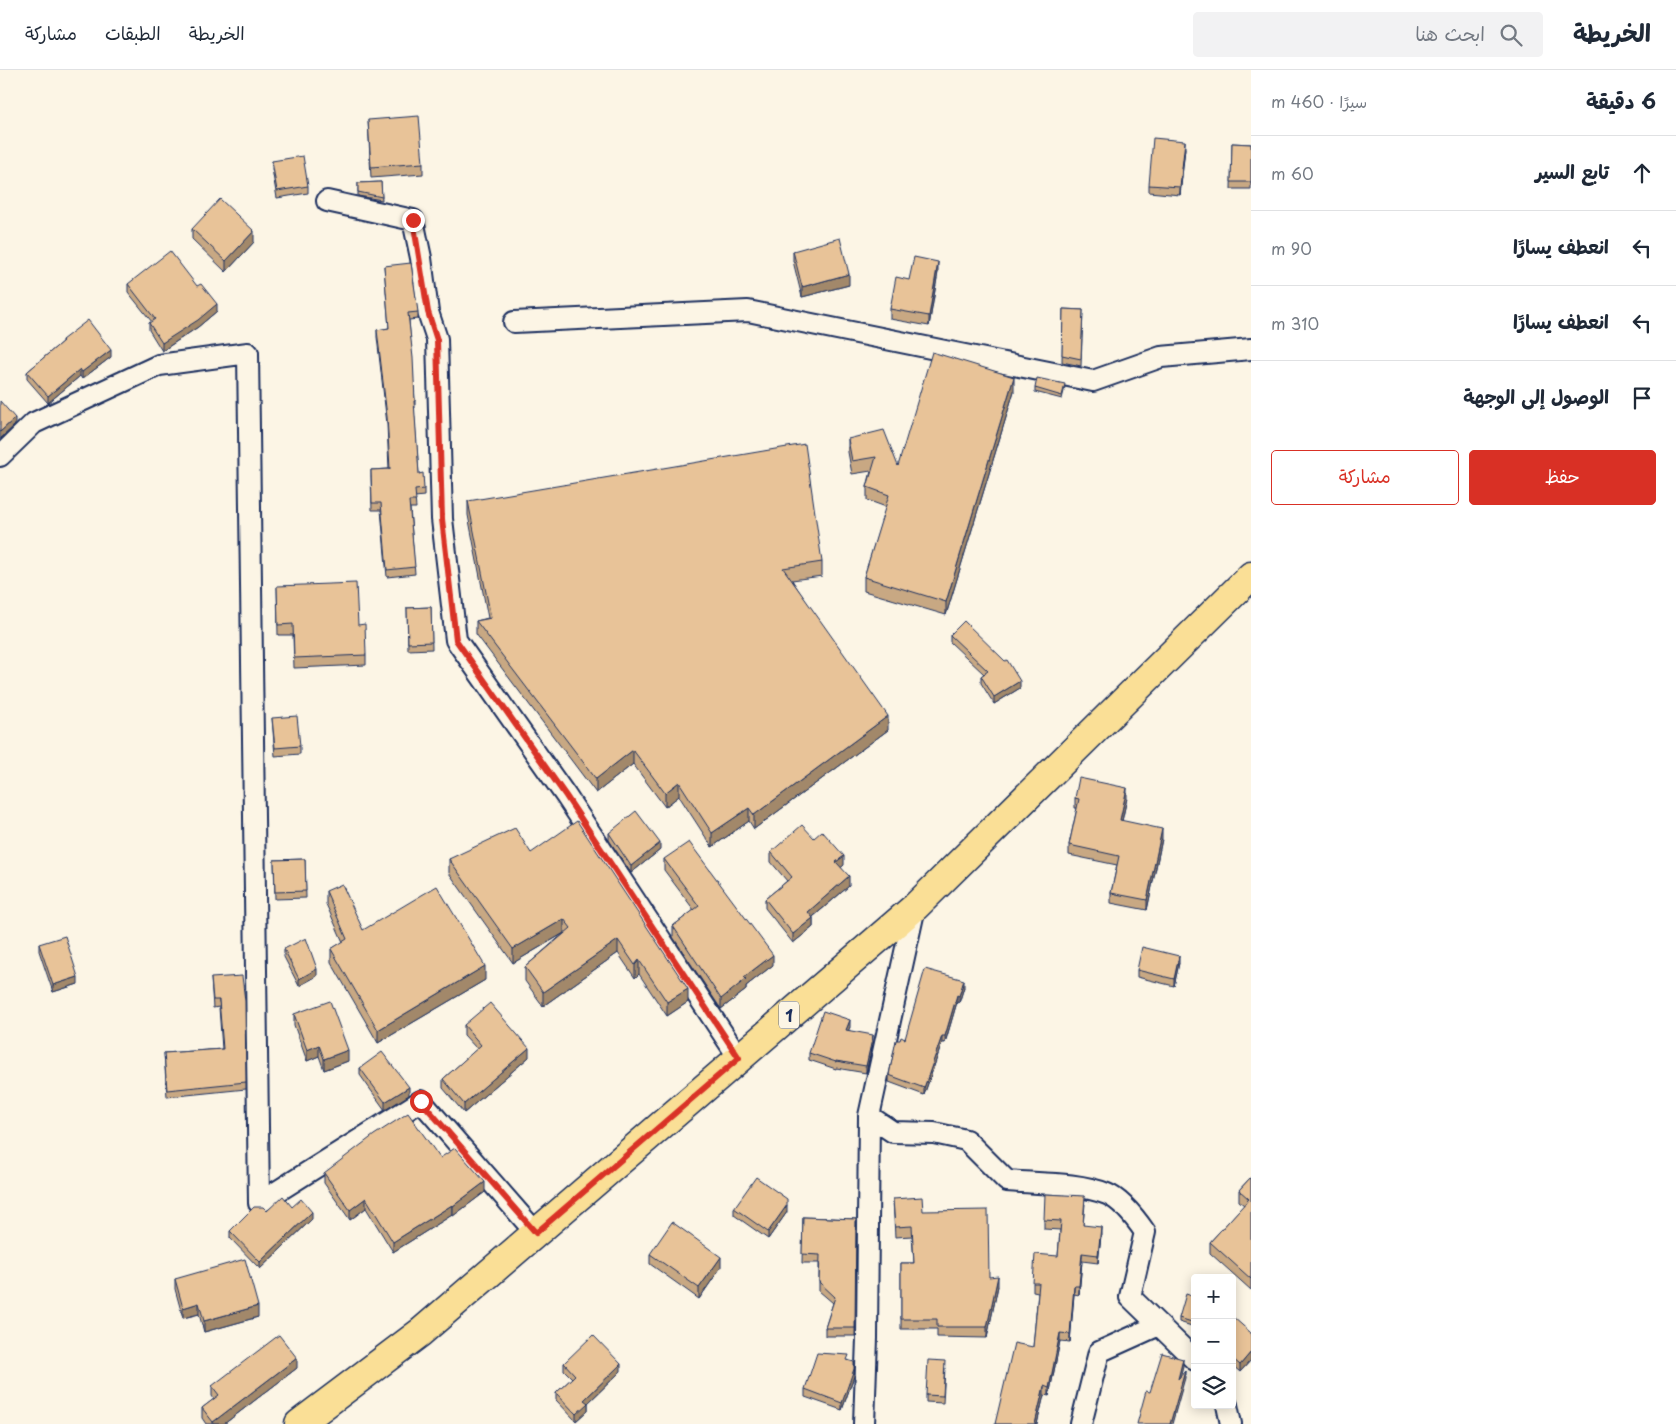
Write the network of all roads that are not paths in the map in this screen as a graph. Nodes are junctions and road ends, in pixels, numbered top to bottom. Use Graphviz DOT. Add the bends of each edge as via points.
graph roads {
  1 [pos="327,201"];
  2 [pos="514,322"];
  3 [pos="1251,349"];
  4 [pos="0,456"];
  5 [pos="1251,576"];
  6 [pos="915,907"];
  7 [pos="739,1058"];
  8 [pos="869,1116"];
  9 [pos="536,1233"];
  10 [pos="1158,1324"];
  11 [pos="1191,1356"];
  12 [pos="1228,1409"];
  13 [pos="299,1424"];
  14 [pos="864,1424"];
  15 [pos="1081,1424"];
  16 [pos="1231,1424"];
  1 -- 7 [label="street" via="413,220 428,312 437,340 442,519 456,640 566,796"];
  2 -- 3 [label="street" via="748,311 1093,381 1162,357"];
  4 -- 9 [label="street" via="34,423 159,365 248,353 259,1203 421,1101"];
  5 -- 6 [label="main road, 1"];
  6 -- 7 [label="main road, 1"];
  6 -- 8 [label="street"];
  7 -- 9 [label="main road, 1"];
  8 -- 10 [label="street" via="893,1132 934,1133 966,1140 1007,1181 1080,1187 1108,1194 1132,1213 1145,1232 1130,1297"];
  8 -- 14 [label="street"];
  9 -- 13 [label="main road, 1" via="420,1332"];
  10 -- 11 [label="street"];
  10 -- 15 [label="street" via="1099,1352"];
  12 -- 16 [label="street"];
}
